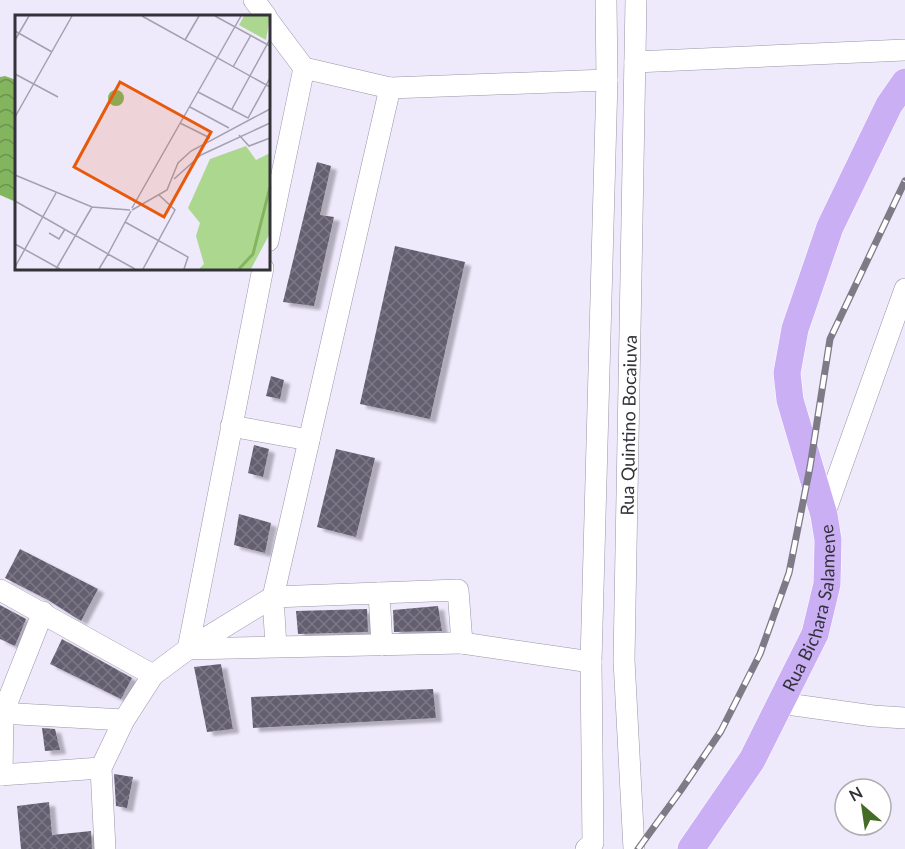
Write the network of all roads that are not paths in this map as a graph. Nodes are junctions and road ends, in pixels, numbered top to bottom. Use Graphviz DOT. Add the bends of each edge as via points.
graph roads {
  1 [pos="254,0"];
  2 [pos="606,0"];
  3 [pos="636,0"];
  4 [pos="265,15"];
  5 [pos="270,23"];
  6 [pos="905,50"];
  7 [pos="635,62"];
  8 [pos="304,68"];
  9 [pos="607,80"];
  10 [pos="905,82"];
  11 [pos="390,88"];
  12 [pos="270,231"];
  13 [pos="263,270"];
  14 [pos="905,289"];
  15 [pos="231,426"];
  16 [pos="309,440"];
  17 [pos="824,514"];
  18 [pos="0,590"];
  19 [pos="379,593"];
  20 [pos="273,597"];
  21 [pos="43,612"];
  22 [pos="462,643"];
  23 [pos="382,645"];
  24 [pos="276,647"];
  25 [pos="188,650"];
  26 [pos="591,662"];
  27 [pos="153,675"];
  28 [pos="780,703"];
  29 [pos="2,713"];
  30 [pos="905,718"];
  31 [pos="124,720"];
  32 [pos="101,768"];
  33 [pos="1,775"];
  34 [pos="105,849"];
  35 [pos="586,849"];
  36 [pos="634,849"];
  37 [pos="691,849"];
  1 -- 4 [label="street"];
  2 -- 9 [label="street"];
  3 -- 7 [label="street, Rua Quintino Bocaiuva"];
  5 -- 8 [label="street"];
  6 -- 7 [label="street"];
  7 -- 36 [label="street, Rua Quintino Bocaiuva" via="624,660"];
  8 -- 11 [label="street"];
  8 -- 12 [label="street"];
  9 -- 11 [label="street"];
  9 -- 26 [label="street"];
  10 -- 17 [label="main road, Rua Bichara Salamene" via="889,105 830,227 795,329 787,372 790,400"];
  11 -- 16 [label="street"];
  13 -- 15 [label="street"];
  14 -- 17 [label="street"];
  15 -- 16 [label="street"];
  15 -- 25 [label="street"];
  16 -- 20 [label="street"];
  17 -- 28 [label="main road, Rua Bichara Salamene" via="828,540 826,584 815,634"];
  18 -- 21 [label="street"];
  19 -- 20 [label="street"];
  19 -- 22 [label="street" via="458,590"];
  19 -- 23 [label="street"];
  20 -- 24 [label="street"];
  20 -- 25 [label="street"];
  21 -- 27 [label="street"];
  21 -- 29 [label="street"];
  22 -- 23 [label="street"];
  22 -- 26 [label="street"];
  23 -- 24 [label="street"];
  24 -- 25 [label="street"];
  25 -- 27 [label="street"];
  26 -- 35 [label="street" via="593,843"];
  27 -- 31 [label="street"];
  28 -- 30 [label="street"];
  28 -- 37 [label="main road, Rua Bichara Salamene" via="752,760"];
  29 -- 31 [label="street"];
  29 -- 33 [label="street"];
  31 -- 32 [label="street"];
  32 -- 33 [label="street"];
  32 -- 34 [label="street"];
}
